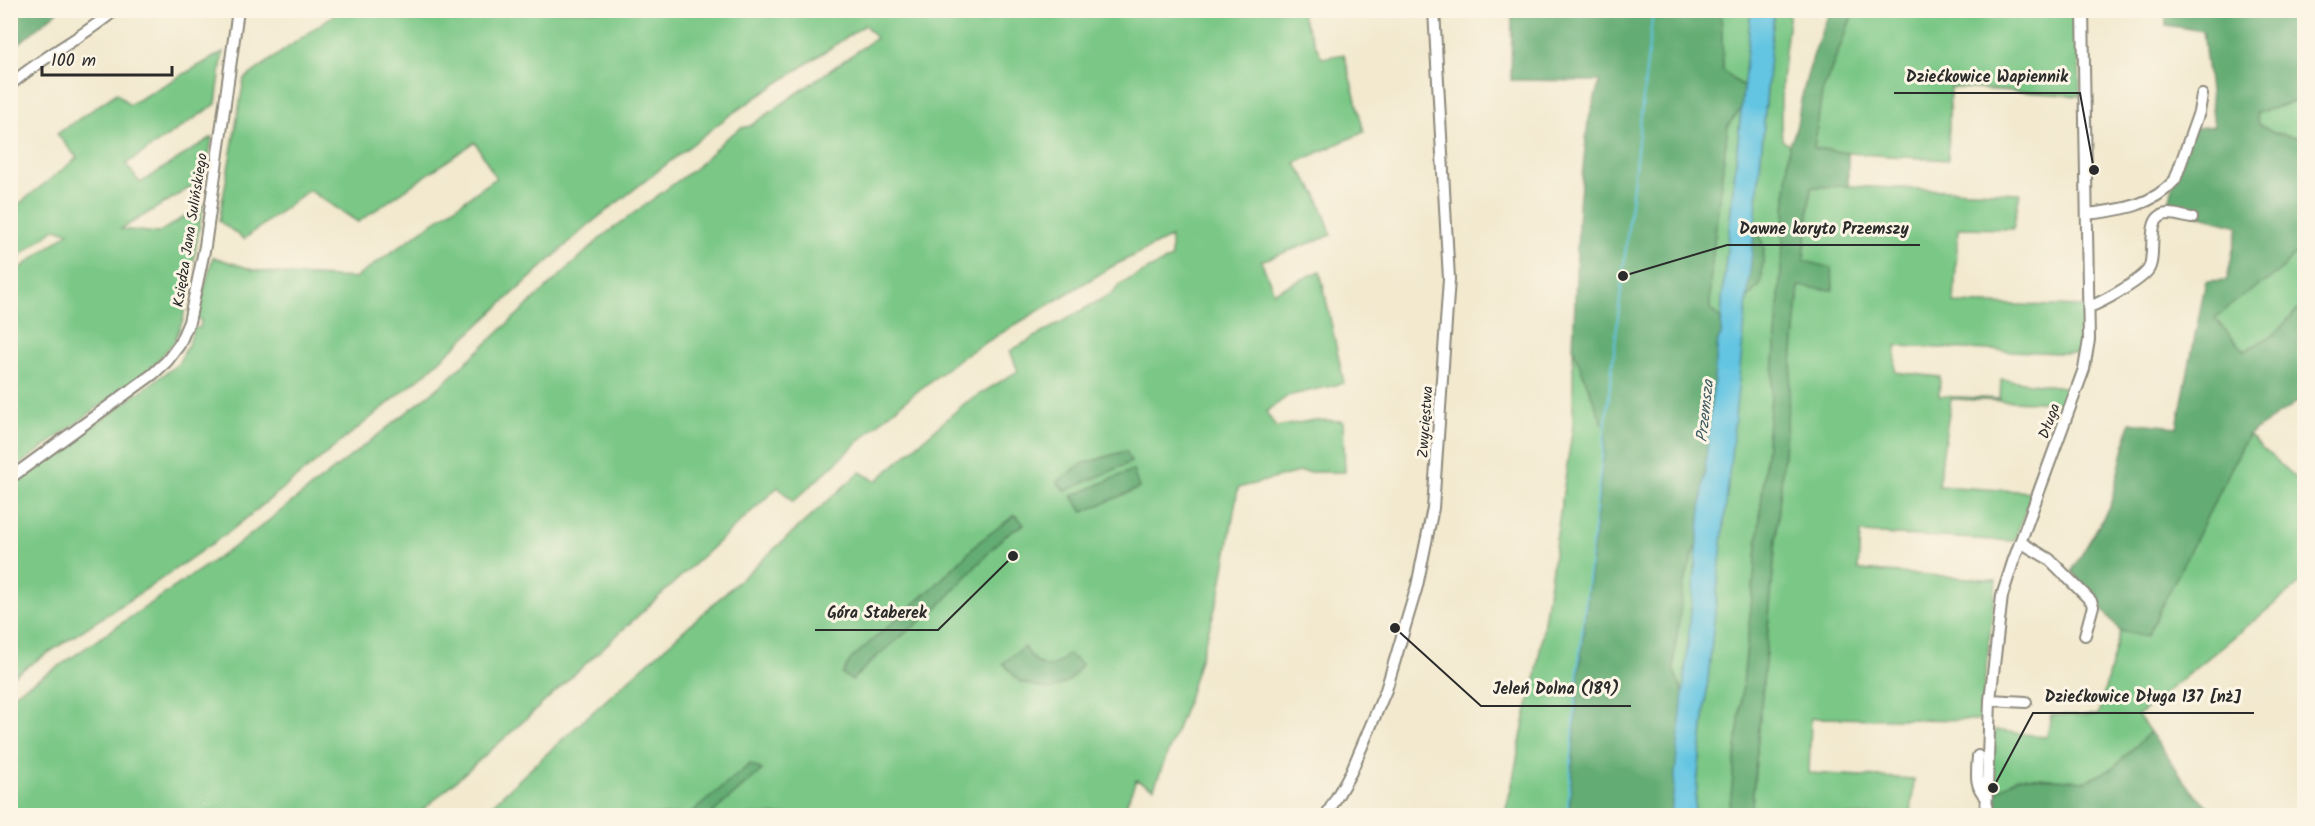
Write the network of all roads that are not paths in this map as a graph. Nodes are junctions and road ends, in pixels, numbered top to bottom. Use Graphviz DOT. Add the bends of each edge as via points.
graph roads {
  1 [pos="115,10"];
  2 [pos="238,10"];
  3 [pos="1434,10"];
  4 [pos="2083,10"];
  5 [pos="10,85"];
  6 [pos="2202,95"];
  7 [pos="2087,214"];
  8 [pos="2192,218"];
  9 [pos="2089,307"];
  10 [pos="10,478"];
  11 [pos="2020,542"];
  12 [pos="2085,635"];
  13 [pos="1990,700"];
  14 [pos="2026,702"];
  15 [pos="1978,756"];
  16 [pos="1986,797"];
  17 [pos="1326,816"];
  18 [pos="1986,816"];
  1 -- 5 [label="street"];
  2 -- 10 [label="street, Księdza Jana Sulińskiego" via="205,246 189,322 179,345 153,374"];
  3 -- 17 [label="street, Zwycięstwa" via="1449,279 1433,508 1418,584 1386,690 1351,772"];
  4 -- 7 [label="street, Długa"];
  6 -- 7 [label="street" via="2175,180 2169,187 2130,209"];
  7 -- 9 [label="street, Długa"];
  8 -- 9 [label="street" via="2167,213 2160,217 2152,231 2148,270 2108,300"];
  9 -- 11 [label="street, Długa" via="2090,340 2084,369"];
  11 -- 12 [label="street" via="2049,559 2091,601"];
  11 -- 13 [label="street, Długa" via="2002,596"];
  13 -- 14 [label="street"];
  13 -- 16 [label="street, Długa"];
  15 -- 16 [label="street, Długa" via="1978,785"];
  16 -- 18 [label="street, Długa"];
}
